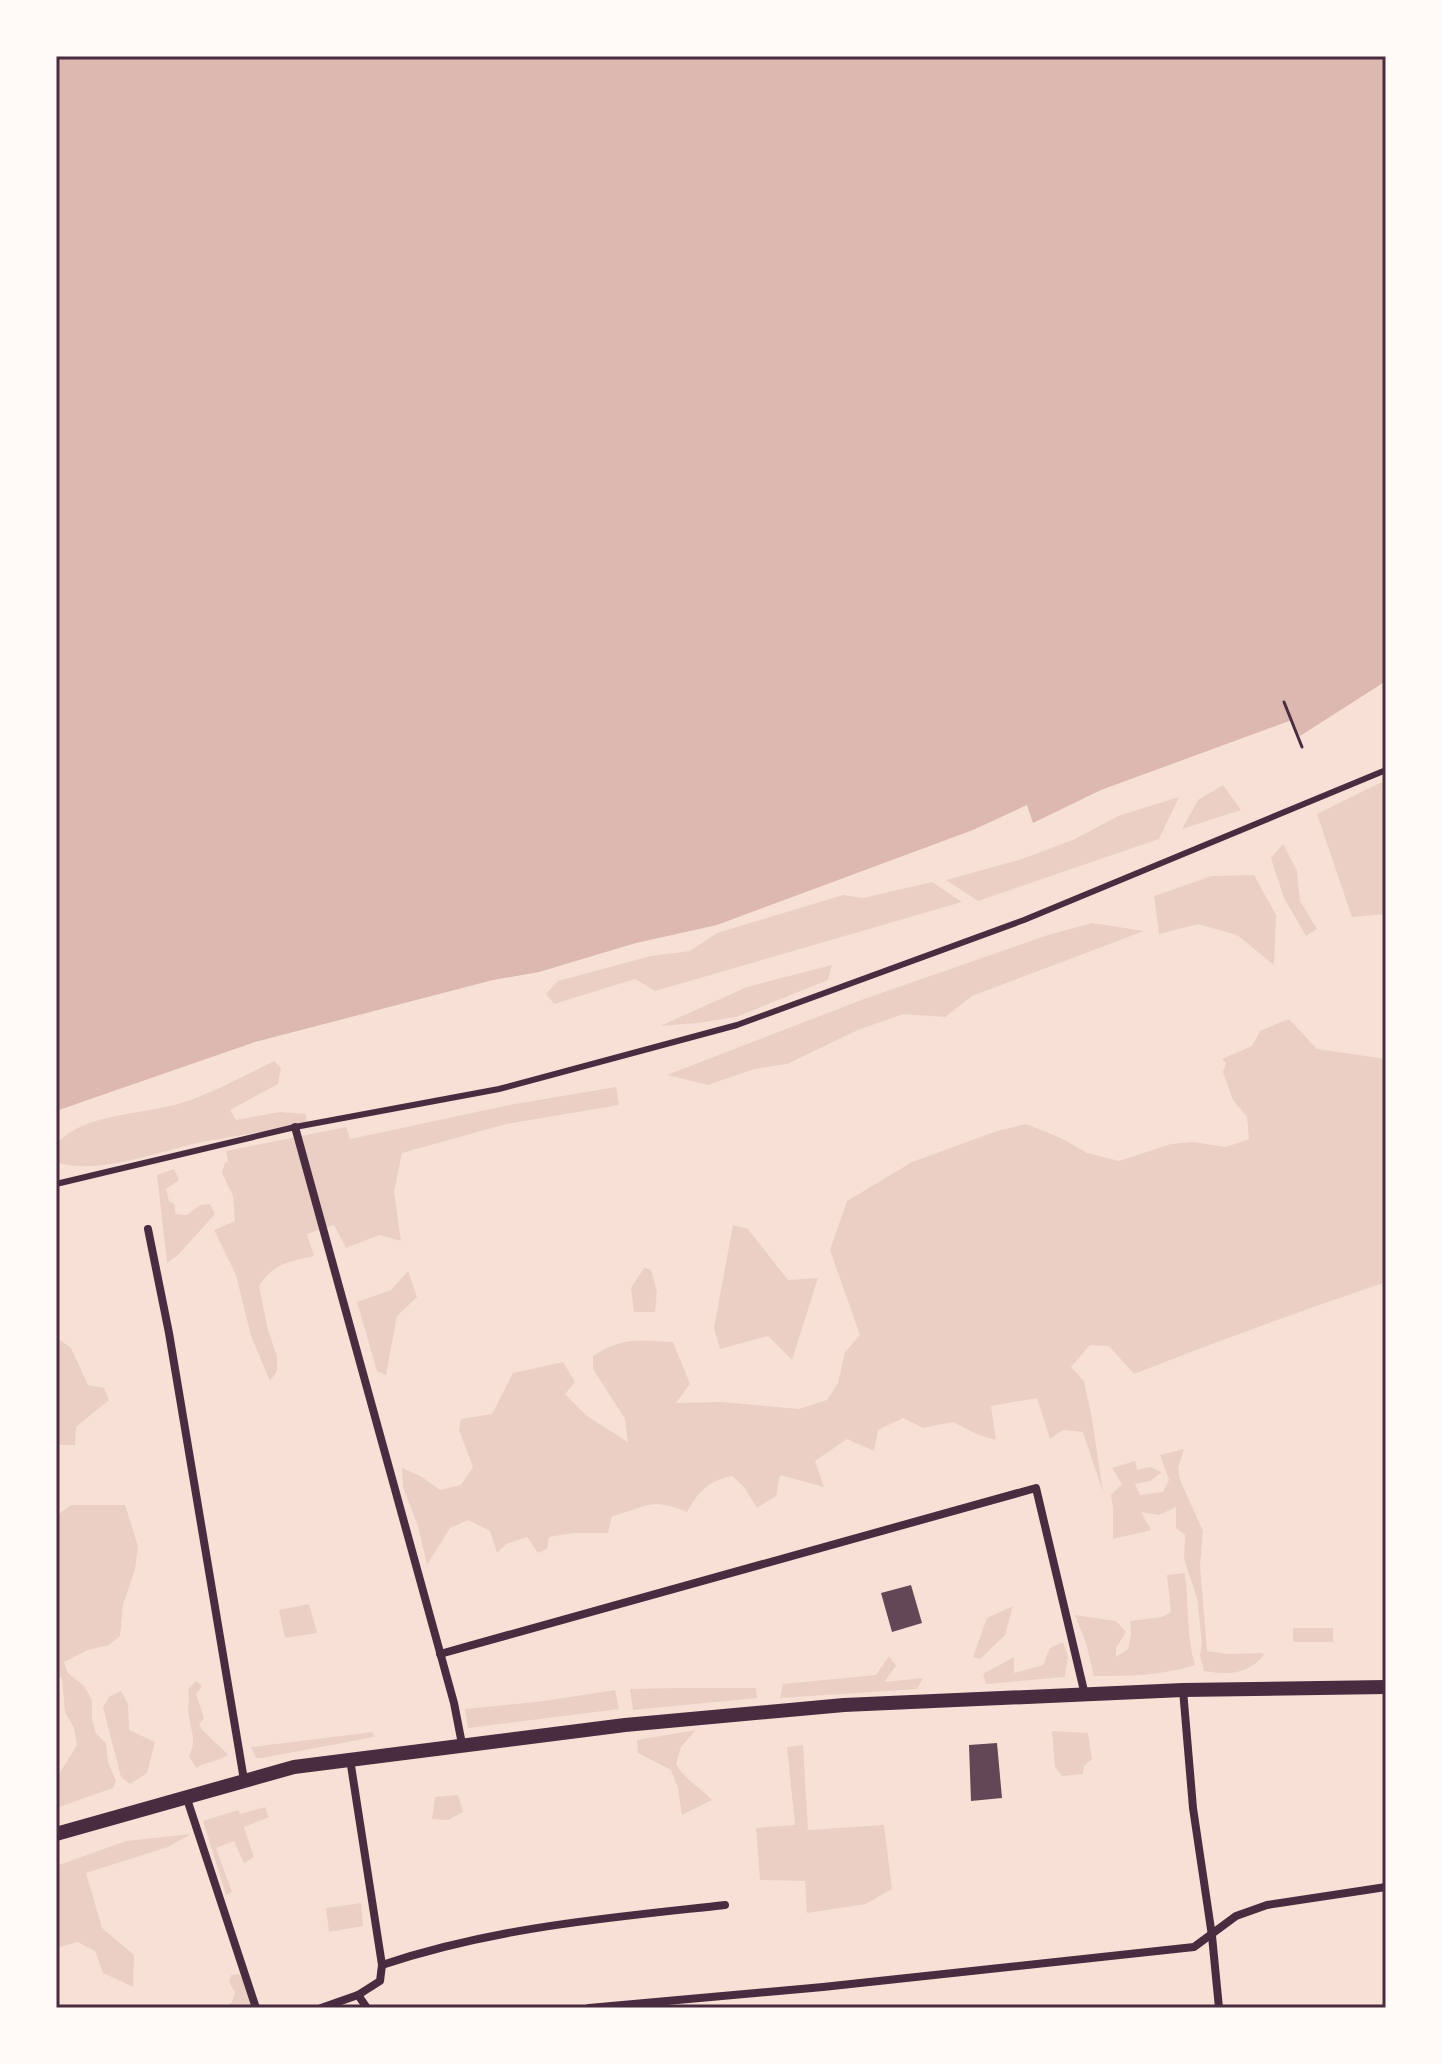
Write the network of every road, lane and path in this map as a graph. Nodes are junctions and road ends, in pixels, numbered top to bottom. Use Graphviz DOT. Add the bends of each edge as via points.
graph roads {
  1 [pos="1284,702"];
  2 [pos="1302,747"];
  3 [pos="1386,770"];
  4 [pos="295,1127"];
  5 [pos="56,1184"];
  6 [pos="148,1229"];
  7 [pos="440,1654"];
  8 [pos="1386,1687"];
  9 [pos="1183,1690"];
  10 [pos="1085,1695"];
  11 [pos="462,1744"];
  12 [pos="350,1758"];
  13 [pos="244,1780"];
  14 [pos="186,1796"];
  15 [pos="56,1834"];
  16 [pos="1386,1887"];
  17 [pos="725,1905"];
  18 [pos="1212,1936"];
  19 [pos="382,1965"];
  20 [pos="358,1995"];
  21 [pos="256,2008"];
  22 [pos="321,2008"];
  23 [pos="367,2008"];
  24 [pos="589,2008"];
  25 [pos="1219,2008"];
  1 -- 2 [label="path"];
  3 -- 4 [label="street" via="1024,920 737,1025 499,1089"];
  4 -- 5 [label="street"];
  4 -- 7 [label="street"];
  6 -- 13 [label="street"];
  7 -- 10 [label="street" via="1036,1488"];
  7 -- 11 [label="street"];
  8 -- 9 [label="main road"];
  9 -- 10 [label="main road"];
  9 -- 18 [label="street"];
  10 -- 11 [label="main road" via="844,1705"];
  11 -- 12 [label="main road"];
  12 -- 13 [label="main road"];
  12 -- 19 [label="street"];
  13 -- 14 [label="main road"];
  14 -- 15 [label="main road"];
  14 -- 21 [label="street"];
  16 -- 18 [label="street" via="1267,1905 1236,1916"];
  17 -- 19 [label="street" via="537,1926"];
  18 -- 24 [label="street" via="1194,1947 1131,1955"];
  18 -- 25 [label="street"];
  19 -- 20 [label="street" via="380,1981"];
  20 -- 22 [label="street"];
  20 -- 23 [label="street"];
}
